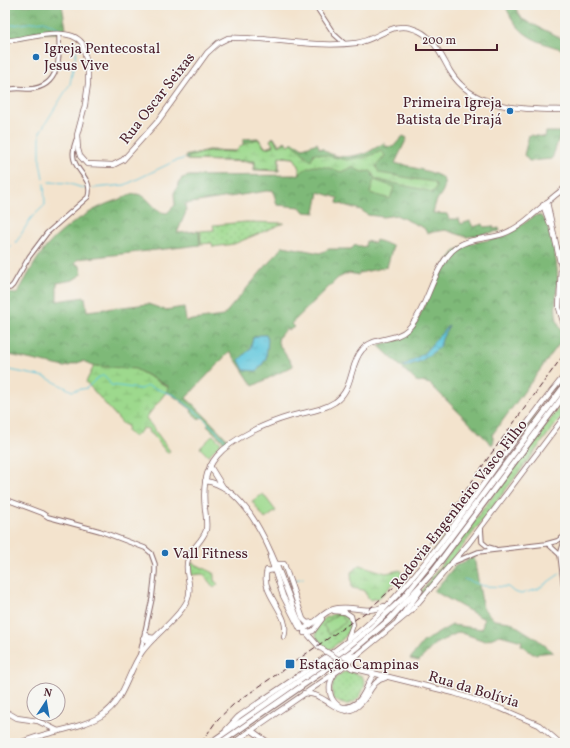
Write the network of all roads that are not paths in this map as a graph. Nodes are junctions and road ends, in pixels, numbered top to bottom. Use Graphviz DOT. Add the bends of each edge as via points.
graph roads {
  1 [pos="315,5"];
  2 [pos="59,35"];
  3 [pos="5,41"];
  4 [pos="345,44"];
  5 [pos="5,91"];
  6 [pos="565,110"];
  7 [pos="76,140"];
  8 [pos="565,188"];
  9 [pos="557,193"];
  10 [pos="545,204"];
  11 [pos="550,212"];
  12 [pos="532,214"];
  13 [pos="549,220"];
  14 [pos="552,227"];
  15 [pos="5,288"];
  16 [pos="565,328"];
  17 [pos="565,374"];
  18 [pos="565,385"];
  19 [pos="564,396"];
  20 [pos="565,416"];
  21 [pos="210,466"];
  22 [pos="205,481"];
  23 [pos="224,488"];
  24 [pos="5,499"];
  25 [pos="481,527"];
  26 [pos="565,537"];
  27 [pos="546,544"];
  28 [pos="502,549"];
  29 [pos="560,555"];
  30 [pos="272,560"];
  31 [pos="453,562"];
  32 [pos="275,567"];
  33 [pos="267,571"];
  34 [pos="430,575"];
  35 [pos="394,597"];
  36 [pos="565,598"];
  37 [pos="315,621"];
  38 [pos="398,621"];
  39 [pos="315,629"];
  40 [pos="145,632"];
  41 [pos="304,632"];
  42 [pos="284,637"];
  43 [pos="143,638"];
  44 [pos="154,638"];
  45 [pos="150,642"];
  46 [pos="343,643"];
  47 [pos="317,644"];
  48 [pos="321,648"];
  49 [pos="140,655"];
  50 [pos="358,655"];
  51 [pos="343,658"];
  52 [pos="336,672"];
  53 [pos="364,672"];
  54 [pos="374,675"];
  55 [pos="391,678"];
  56 [pos="368,682"];
  57 [pos="375,683"];
  58 [pos="304,693"];
  59 [pos="5,711"];
  60 [pos="251,730"];
  61 [pos="58,731"];
  62 [pos="222,735"];
  63 [pos="551,735"];
  64 [pos="20,743"];
  65 [pos="210,743"];
  66 [pos="220,743"];
  67 [pos="233,743"];
  68 [pos="268,743"];
  69 [pos="556,743"];
  70 [pos="560,743"];
  1 -- 4 [label="street" via="334,34"];
  2 -- 3 [label="main road" via="40,34 20,41"];
  2 -- 5 [label="street" via="59,62 51,79 36,88 14,88"];
  2 -- 7 [label="main road" via="72,36 80,41 88,67 85,104"];
  4 -- 6 [label="main road" via="362,41 395,27 412,28 432,41 456,79 481,99 506,107"];
  4 -- 7 [label="main road, Rua Oscar Seixas" via="234,37 222,41 208,53 158,120 119,164 87,164 80,156"];
  7 -- 15 [label="street" via="73,157 77,168 88,181 88,197 47,233 13,285"];
  8 -- 9 [label="main road"];
  9 -- 10 [label="main road"];
  9 -- 11 [label="main road"];
  10 -- 11 [label="main road"];
  10 -- 12 [label="main road"];
  10 -- 13 [label="main road"];
  11 -- 14 [label="main road"];
  12 -- 13 [label="main road" via="544,214"];
  12 -- 21 [label="main road" via="507,232 468,241 453,250 411,325 397,336 371,343 363,348 348,386 335,402 313,412 280,420 228,444"];
  13 -- 14 [label="main road"];
  14 -- 16 [label="main road" via="561,267 559,308"];
  17 -- 35 [label="main road" via="436,547"];
  18 -- 62 [label="highway, Rodovia Engenheiro Vasco Filho" via="402,599 345,649"];
  19 -- 34 [label="highway, Rodovia Engenheiro Vasco Filho"];
  20 -- 25 [label="main road"];
  21 -- 22 [label="main road"];
  21 -- 23 [label="main road, Rua da Bolívia"];
  22 -- 23 [label="main road, Rua da Bolívia"];
  22 -- 44 [label="main road" via="206,528 203,537 187,560 190,590 188,598"];
  23 -- 30 [label="main road, Rua da Bolívia" via="253,517"];
  24 -- 40 [label="street" via="48,517 100,531 148,550 156,568"];
  25 -- 28 [label="street" via="480,536 484,544 490,548"];
  25 -- 31 [label="main road"];
  26 -- 27 [label="street"];
  26 -- 29 [label="street"];
  27 -- 28 [label="street"];
  27 -- 29 [label="street" via="555,548"];
  28 -- 31 [label="street" via="471,554"];
  29 -- 36 [label="street"];
  30 -- 32 [label="main road, Rua da Bolívia"];
  30 -- 33 [label="main road"];
  31 -- 38 [label="main road" via="416,606"];
  32 -- 33 [label="main road"];
  32 -- 37 [label="main road" via="282,563 286,567 304,621"];
  32 -- 41 [label="main road, Rua da Bolívia" via="288,608"];
  33 -- 42 [label="main road" via="265,583 286,628"];
  34 -- 38 [label="highway"];
  34 -- 51 [label="highway, Rodovia Engenheiro Vasco Filho" via="384,624"];
  35 -- 37 [label="main road" via="376,609 335,608"];
  35 -- 46 [label="main road" via="366,626"];
  37 -- 41 [label="main road"];
  38 -- 50 [label="main road"];
  39 -- 41 [label="main road"];
  39 -- 46 [label="main road" via="329,613 345,612 351,616 353,625 351,635"];
  39 -- 47 [label="main road"];
  40 -- 43 [label="street"];
  40 -- 44 [label="main road" via="148,637"];
  41 -- 47 [label="main road, Rua da Bolívia"];
  41 -- 48 [label="main road, Rua da Bolívia" via="313,644"];
  43 -- 45 [label="main road"];
  43 -- 49 [label="street"];
  44 -- 45 [label="main road"];
  45 -- 49 [label="main road"];
  46 -- 62 [label="main road" via="238,717"];
  47 -- 48 [label="main road, Rua da Bolívia"];
  48 -- 53 [label="main road, Rua da Bolívia, bridge" via="352,668"];
  49 -- 61 [label="main road" via="112,707 95,719"];
  50 -- 51 [label="highway"];
  50 -- 52 [label="main road"];
  51 -- 66 [label="highway, Rodovia Engenheiro Vasco Filho"];
  52 -- 56 [label="main road" via="329,684 329,692 334,702 340,705 350,706 358,702"];
  52 -- 58 [label="main road"];
  53 -- 54 [label="main road, Rua da Bolívia"];
  53 -- 56 [label="main road"];
  54 -- 55 [label="main road, Rua da Bolívia"];
  54 -- 56 [label="main road"];
  54 -- 57 [label="main road"];
  55 -- 57 [label="main road"];
  55 -- 63 [label="main road, Rua da Bolívia" via="474,699 532,721"];
  57 -- 58 [label="main road" via="361,704 347,710 335,708 318,696"];
  58 -- 60 [label="main road"];
  59 -- 61 [label="main road" via="17,718 38,721"];
  60 -- 67 [label="main road"];
  60 -- 68 [label="main road"];
  61 -- 64 [label="main road"];
  62 -- 65 [label="highway, Rodovia Engenheiro Vasco Filho"];
  63 -- 69 [label="main road, Rua da Bolívia"];
  63 -- 70 [label="main road, Rua da Bolívia"];
}
